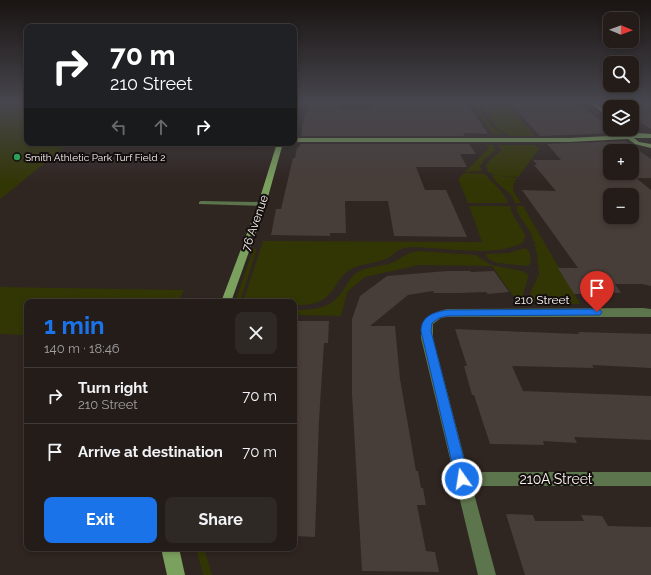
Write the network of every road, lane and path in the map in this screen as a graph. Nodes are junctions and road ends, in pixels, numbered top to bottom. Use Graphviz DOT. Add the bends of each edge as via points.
graph roads {
  1 [pos="639,135"];
  2 [pos="616,136"];
  3 [pos="634,136"];
  4 [pos="649,136"];
  5 [pos="297,140"];
  6 [pos="583,140"];
  7 [pos="637,143"];
  8 [pos="279,146"];
  9 [pos="650,146"];
  10 [pos="201,203"];
  11 [pos="262,204"];
  12 [pos="227,299"];
  13 [pos="651,313"];
  14 [pos="462,479"];
  15 [pos="651,479"];
  16 [pos="171,551"];
  17 [pos="176,575"];
  18 [pos="488,575"];
  1 -- 4 [label="street"];
  2 -- 6 [label="street"];
  3 -- 7 [label="street"];
  5 -- 6 [label="street"];
  6 -- 7 [label="street"];
  7 -- 9 [label="street"];
  8 -- 11 [label="street, 76 Avenue"];
  10 -- 11 [label="lane"];
  11 -- 12 [label="street, 76 Avenue"];
  13 -- 14 [label="street, 210 Street" via="447,313 433,317 426,326 426,331"];
  14 -- 15 [label="street, 210A Street"];
  14 -- 18 [label="street"];
  16 -- 17 [label="street"];
}
